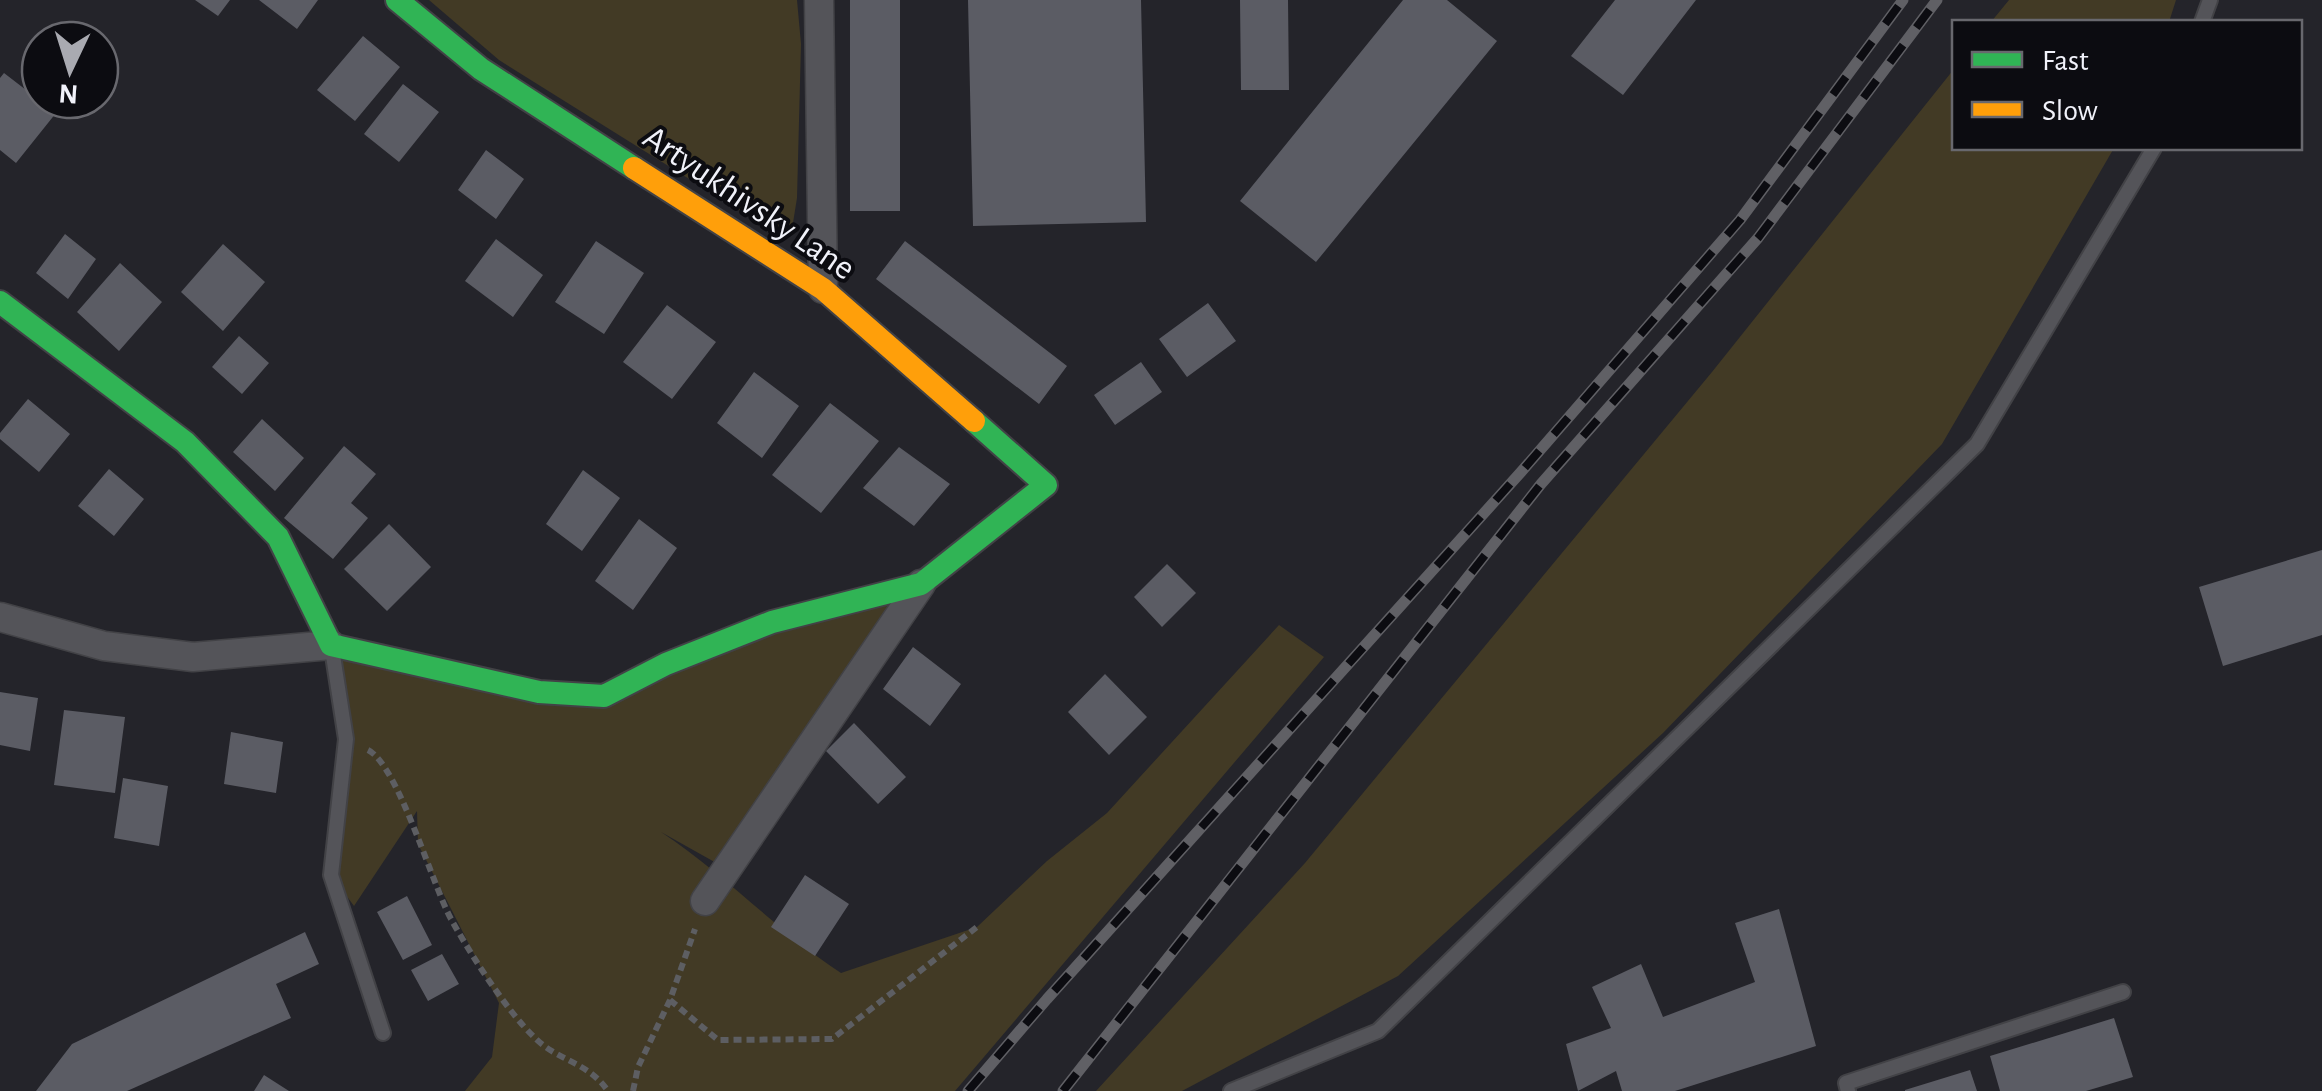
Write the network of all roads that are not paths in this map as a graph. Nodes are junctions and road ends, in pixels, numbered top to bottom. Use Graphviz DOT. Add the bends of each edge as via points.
graph roads {
  1 [pos="397,0"];
  2 [pos="819,0"];
  3 [pos="2153,150"];
  4 [pos="823,289"];
  5 [pos="0,302"];
  6 [pos="920,584"];
  7 [pos="0,617"];
  8 [pos="331,645"];
  9 [pos="706,901"];
  10 [pos="2123,992"];
  11 [pos="383,1034"];
  12 [pos="1231,1091"];
  13 [pos="1848,1091"];
  1 -- 4 [label="street, Artyukhivsky Lane" via="481,70"];
  2 -- 4 [label="street"];
  3 -- 12 [label="lane" via="1977,444 1378,1031"];
  4 -- 6 [label="street, Artyukhivsky Lane" via="1046,484"];
  5 -- 8 [label="street" via="185,442 278,537"];
  6 -- 8 [label="street" via="772,622 604,696 539,692"];
  6 -- 9 [label="street"];
  7 -- 8 [label="street" via="104,646 194,657"];
  8 -- 11 [label="lane" via="346,739 332,875"];
  10 -- 13 [label="lane" via="1846,1084"];
}
